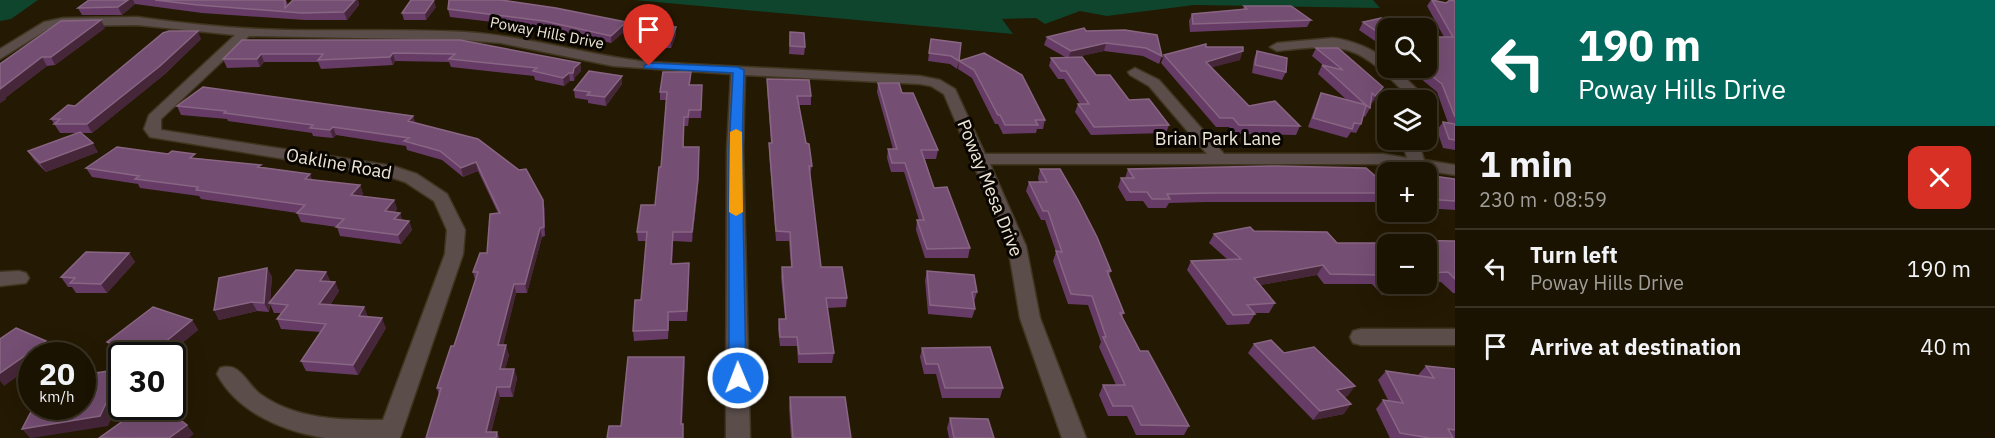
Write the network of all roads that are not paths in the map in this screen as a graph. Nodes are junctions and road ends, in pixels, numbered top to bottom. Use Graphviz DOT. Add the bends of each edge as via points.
graph roads {
  1 [pos="246,32"];
  2 [pos="1277,47"];
  3 [pos="0,55"];
  4 [pos="738,70"];
  5 [pos="1135,72"];
  6 [pos="935,83"];
  7 [pos="1410,90"];
  8 [pos="1219,158"];
  9 [pos="980,159"];
  10 [pos="1403,162"];
  11 [pos="1437,167"];
  12 [pos="1455,170"];
  13 [pos="1455,336"];
  14 [pos="1361,337"];
  15 [pos="228,374"];
  16 [pos="390,434"];
  17 [pos="738,438"];
  18 [pos="1074,438"];
  1 -- 3 [label="street, Poway Hills Drive" via="137,21 63,22 44,26"];
  1 -- 4 [label="street, Poway Hills Drive" via="463,36 501,39 613,62"];
  1 -- 16 [label="street, Oakline Road" via="154,118 152,129 156,134 387,170 411,178 441,198 456,230 454,254"];
  2 -- 7 [label="street" via="1328,42 1352,45 1390,70"];
  4 -- 6 [label="street, Poway Hills Drive"];
  4 -- 17 [label="street"];
  5 -- 8 [label="street" via="1154,83"];
  6 -- 9 [label="street, Poway Mesa Drive" via="950,92"];
  8 -- 9 [label="street, Brian Park Lane"];
  8 -- 10 [label="street, Brian Park Lane"];
  9 -- 18 [label="street, Poway Mesa Drive" via="1017,246 1030,318"];
  11 -- 12 [label="street, Brian Park Lane"];
  13 -- 14 [label="street"];
  15 -- 16 [label="street" via="252,400 292,421 336,430"];
}
